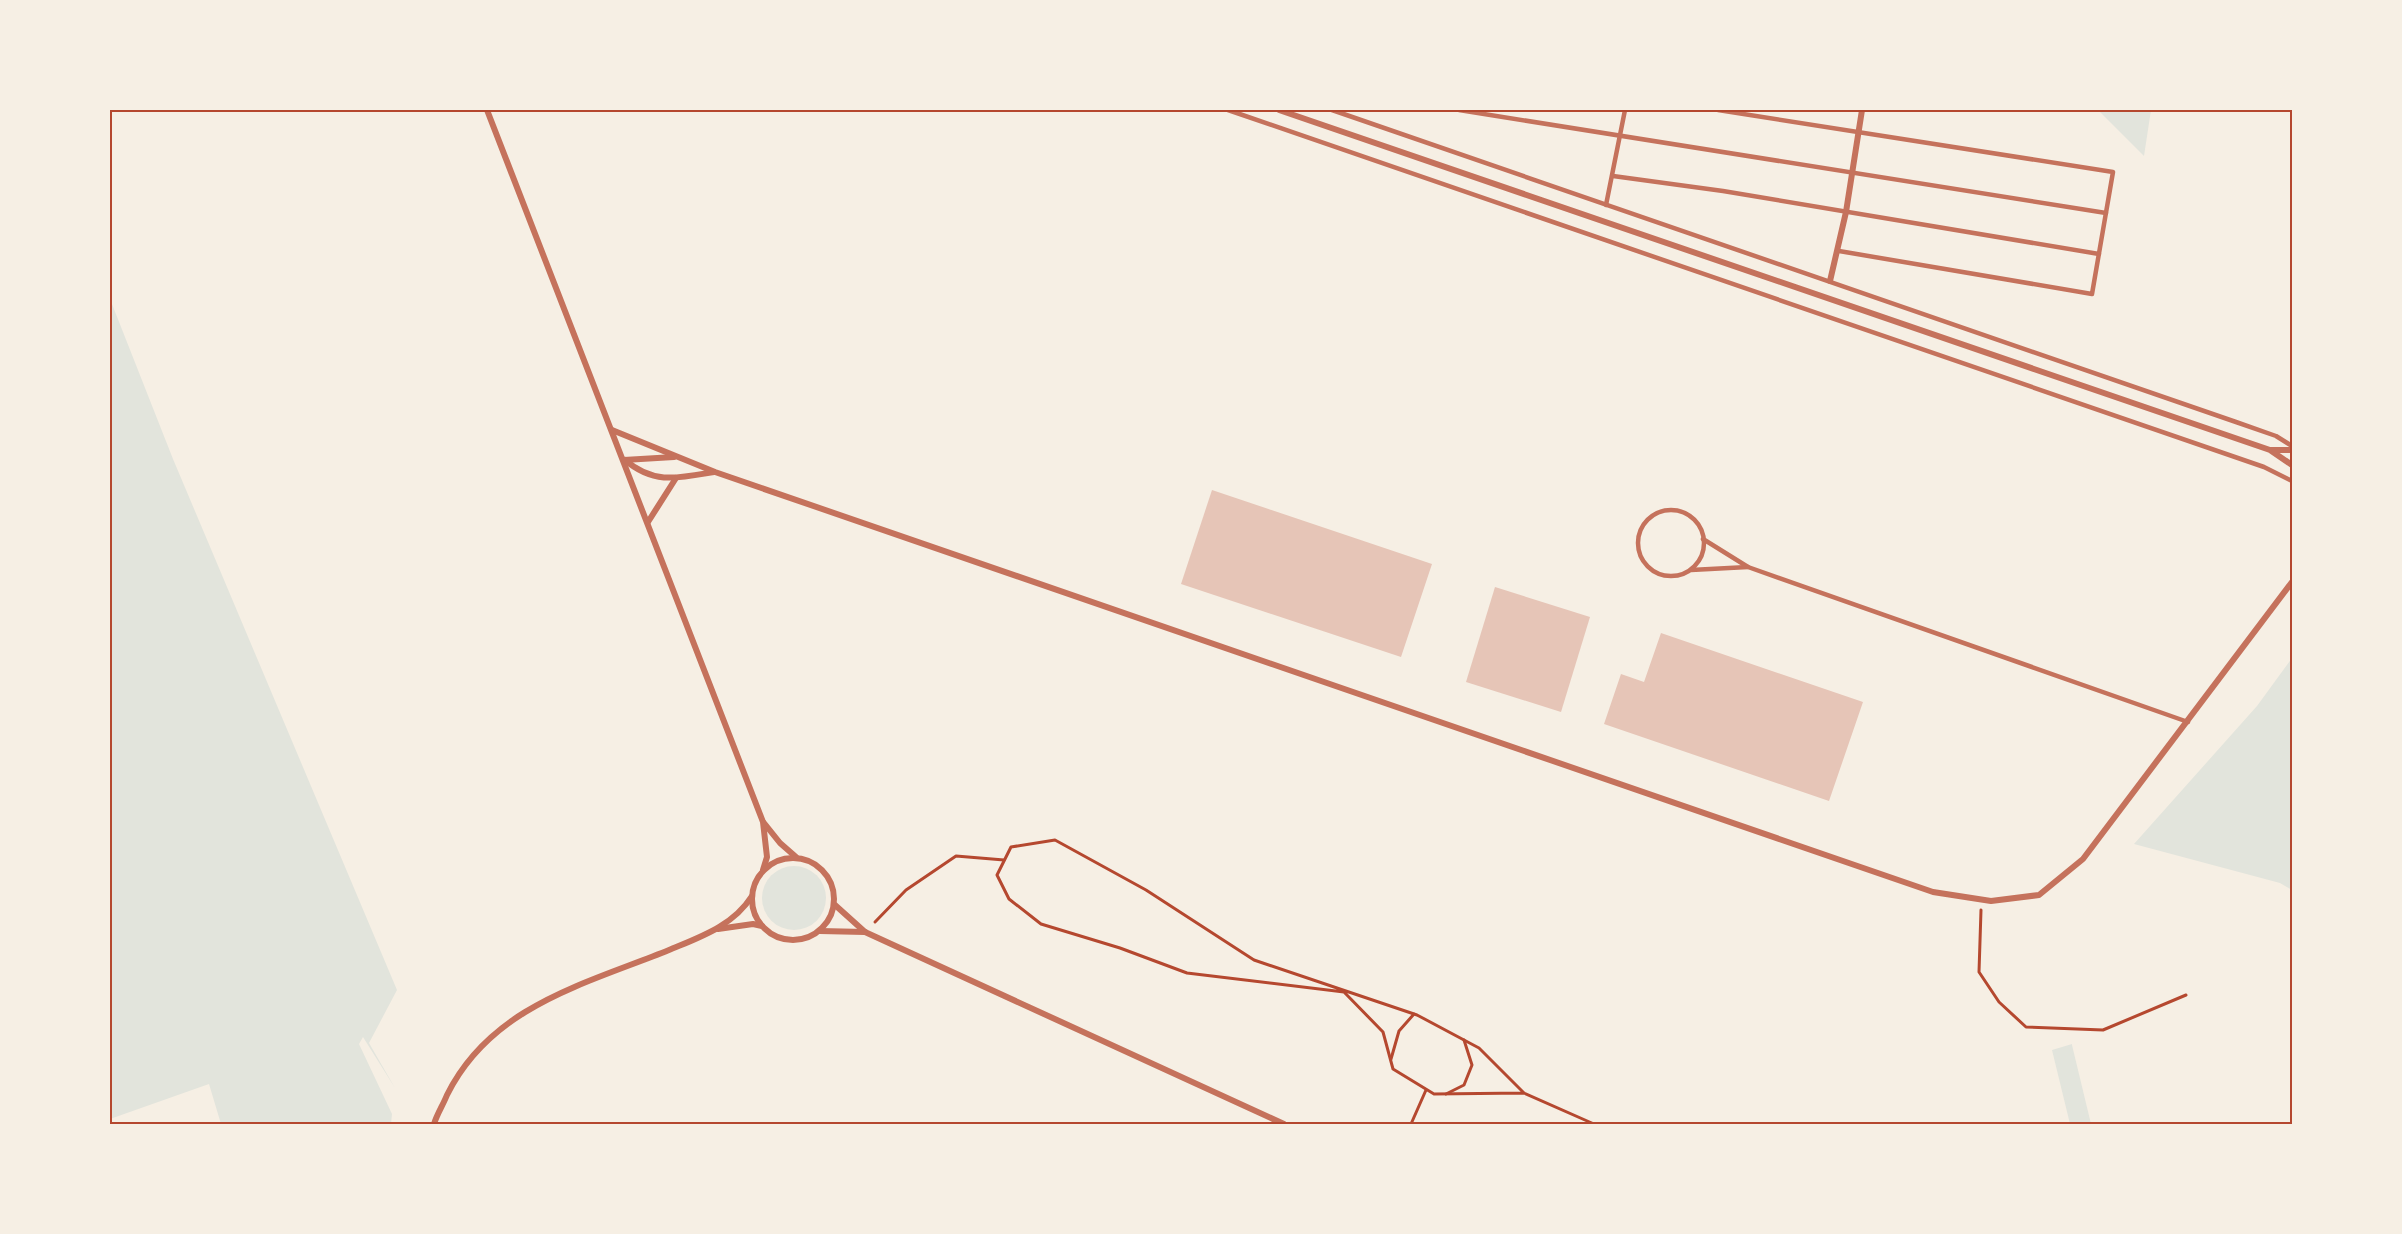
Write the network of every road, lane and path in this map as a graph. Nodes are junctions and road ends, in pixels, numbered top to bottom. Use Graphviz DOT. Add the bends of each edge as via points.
graph roads {
  1 [pos="487,110"];
  2 [pos="1228,110"];
  3 [pos="1279,110"];
  4 [pos="1332,110"];
  5 [pos="1459,110"];
  6 [pos="1625,110"];
  7 [pos="1718,110"];
  8 [pos="1862,110"];
  9 [pos="1857,131"];
  10 [pos="1620,134"];
  11 [pos="1851,171"];
  12 [pos="1613,176"];
  13 [pos="1606,205"];
  14 [pos="1846,212"];
  15 [pos="2106,213"];
  16 [pos="1839,251"];
  17 [pos="2099,254"];
  18 [pos="1830,281"];
  19 [pos="612,429"];
  20 [pos="2292,446"];
  21 [pos="2270,450"];
  22 [pos="2292,450"];
  23 [pos="677,457"];
  24 [pos="624,460"];
  25 [pos="2292,465"];
  26 [pos="715,472"];
  27 [pos="675,478"];
  28 [pos="2292,481"];
  29 [pos="648,522"];
  30 [pos="1703,539"];
  31 [pos="1748,567"];
  32 [pos="1691,570"];
  33 [pos="2292,582"];
  34 [pos="2188,722"];
  35 [pos="763,822"];
  36 [pos="796,857"];
  37 [pos="1004,860"];
  38 [pos="763,870"];
  39 [pos="752,896"];
  40 [pos="1981,900"];
  41 [pos="835,905"];
  42 [pos="762,926"];
  43 [pos="718,929"];
  44 [pos="819,932"];
  45 [pos="865,932"];
  46 [pos="1344,992"];
  47 [pos="2186,995"];
  48 [pos="1414,1014"];
  49 [pos="1464,1040"];
  50 [pos="1391,1061"];
  51 [pos="1426,1090"];
  52 [pos="1524,1093"];
  53 [pos="1444,1095"];
  54 [pos="435,1125"];
  55 [pos="1284,1125"];
  56 [pos="1412,1125"];
  57 [pos="1594,1125"];
  1 -- 19 [label="street"];
  2 -- 28 [label="lane" via="2253,464"];
  3 -- 21 [label="street"];
  4 -- 13 [label="lane"];
  5 -- 10 [label="lane"];
  6 -- 10 [label="lane"];
  7 -- 9 [label="lane"];
  8 -- 9 [label="street"];
  9 -- 11 [label="street"];
  9 -- 15 [label="lane" via="2113,172"];
  10 -- 11 [label="lane"];
  10 -- 12 [label="lane"];
  11 -- 14 [label="street"];
  11 -- 15 [label="lane"];
  12 -- 13 [label="lane"];
  12 -- 14 [label="lane"];
  13 -- 18 [label="lane"];
  14 -- 16 [label="street"];
  14 -- 17 [label="lane"];
  15 -- 17 [label="lane"];
  16 -- 17 [label="lane" via="2092,294"];
  16 -- 18 [label="street"];
  18 -- 20 [label="lane" via="2256,429"];
  19 -- 23 [label="street"];
  19 -- 24 [label="street"];
  21 -- 22 [label="street"];
  21 -- 25 [label="street"];
  23 -- 24 [label="street"];
  23 -- 26 [label="street"];
  24 -- 27 [label="street" via="638,472"];
  24 -- 29 [label="street"];
  26 -- 27 [label="street"];
  26 -- 40 [label="street" via="1933,892"];
  27 -- 29 [label="street"];
  29 -- 35 [label="street"];
  30 -- 31 [label="lane"];
  30 -- 32 [label="lane" via="1701,559"];
  30 -- 32 [label="lane" via="1696,523 1678,511 1666,510 1652,516 1642,528 1639,553 1650,569 1671,576"];
  31 -- 32 [label="lane"];
  31 -- 34 [label="lane"];
  33 -- 34 [label="street"];
  34 -- 40 [label="street" via="2083,860 2063,878 2039,895"];
  35 -- 36 [label="street"];
  35 -- 38 [label="street" via="767,857"];
  36 -- 38 [label="street" via="778,860"];
  36 -- 41 [label="street" via="821,867 832,885"];
  37 -- 45 [label="path" via="956,856 906,890"];
  37 -- 46 [label="path" via="1011,847 1054,840 1146,890 1254,960"];
  37 -- 46 [label="path" via="997,875 1009,899 1041,924 1187,973"];
  38 -- 39 [label="street"];
  39 -- 42 [label="street"];
  39 -- 43 [label="street"];
  40 -- 47 [label="path" via="1979,972 1999,1002 2026,1027 2103,1030"];
  41 -- 44 [label="street"];
  41 -- 45 [label="street"];
  42 -- 43 [label="street"];
  42 -- 44 [label="street" via="783,939 808,938"];
  43 -- 54 [label="street" via="545,999 511,1020 476,1051 453,1083"];
  44 -- 45 [label="street"];
  45 -- 55 [label="street"];
  46 -- 48 [label="path"];
  46 -- 50 [label="path" via="1383,1032"];
  48 -- 49 [label="path"];
  48 -- 50 [label="path" via="1400,1031"];
  49 -- 52 [label="path" via="1479,1048"];
  49 -- 53 [label="path" via="1472,1065 1464,1085"];
  50 -- 51 [label="path" via="1393,1069"];
  51 -- 53 [label="path"];
  51 -- 56 [label="path"];
  52 -- 53 [label="path"];
  52 -- 57 [label="path"];
}
